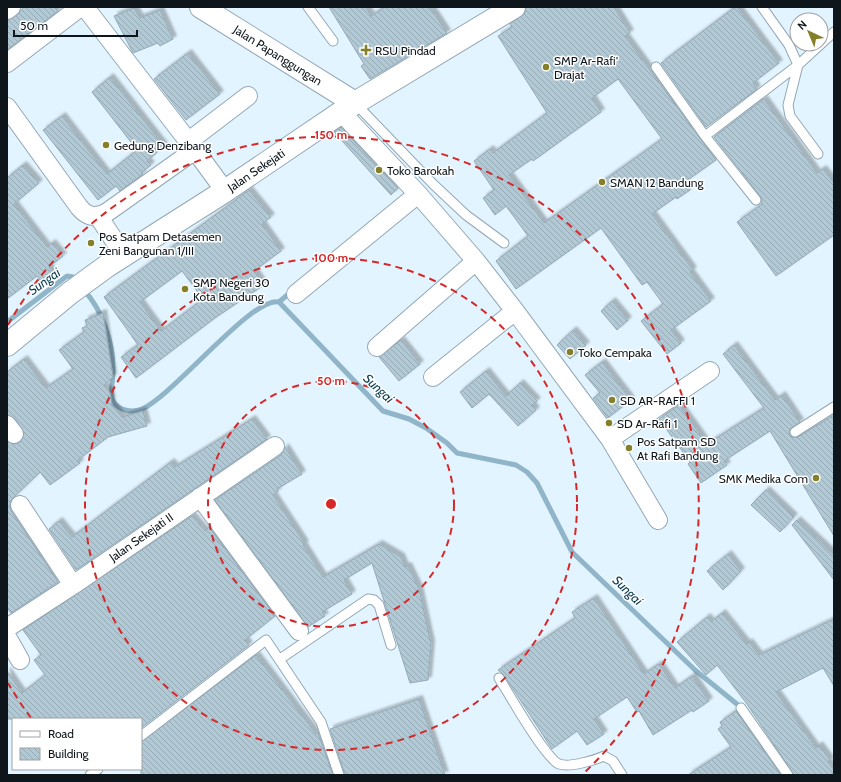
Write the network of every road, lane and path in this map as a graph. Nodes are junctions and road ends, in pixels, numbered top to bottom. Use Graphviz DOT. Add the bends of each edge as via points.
graph roads {
  1 [pos="11,7"];
  2 [pos="201,7"];
  3 [pos="308,7"];
  4 [pos="514,7"];
  5 [pos="762,7"];
  6 [pos="7,10"];
  7 [pos="834,32"];
  8 [pos="333,41"];
  9 [pos="7,63"];
  10 [pos="798,65"];
  11 [pos="656,67"];
  12 [pos="248,96"];
  13 [pos="348,107"];
  14 [pos="7,108"];
  15 [pos="705,136"];
  16 [pos="192,146"];
  17 [pos="818,154"];
  18 [pos="225,191"];
  19 [pos="418,194"];
  20 [pos="756,200"];
  21 [pos="98,216"];
  22 [pos="504,243"];
  23 [pos="124,255"];
  24 [pos="476,261"];
  25 [pos="296,294"];
  26 [pos="515,311"];
  27 [pos="7,345"];
  28 [pos="377,347"];
  29 [pos="710,371"];
  30 [pos="433,377"];
  31 [pos="834,407"];
  32 [pos="795,432"];
  33 [pos="610,439"];
  34 [pos="275,446"];
  35 [pos="200,497"];
  36 [pos="20,505"];
  37 [pos="658,520"];
  38 [pos="73,585"];
  39 [pos="7,628"];
  40 [pos="299,631"];
  41 [pos="7,637"];
  42 [pos="391,645"];
  43 [pos="280,659"];
  44 [pos="20,660"];
  45 [pos="499,678"];
  46 [pos="741,708"];
  47 [pos="142,735"];
  48 [pos="339,775"];
  49 [pos="622,775"];
  50 [pos="788,775"];
  1 -- 6 [label="street"];
  2 -- 13 [label="street, Jalan Papanggungan"];
  3 -- 8 [label="lane"];
  4 -- 13 [label="street, Jalan Sekejati"];
  5 -- 10 [label="lane" via="789,45"];
  7 -- 10 [label="lane"];
  9 -- 16 [label="street" via="79,8 83,8"];
  10 -- 15 [label="lane"];
  10 -- 17 [label="lane" via="788,104 790,116"];
  11 -- 15 [label="lane"];
  12 -- 16 [label="street"];
  13 -- 18 [label="street, Jalan Sekejati"];
  13 -- 19 [label="street"];
  13 -- 22 [label="lane" via="466,215"];
  14 -- 21 [label="street" via="84,213"];
  15 -- 20 [label="lane"];
  16 -- 18 [label="street"];
  16 -- 21 [label="street"];
  18 -- 23 [label="street, Jalan Sekejati"];
  19 -- 24 [label="street"];
  19 -- 25 [label="street"];
  21 -- 23 [label="street"];
  23 -- 27 [label="street, Jalan Sekejati" via="78,287"];
  24 -- 26 [label="street"];
  24 -- 28 [label="street"];
  26 -- 30 [label="street"];
  26 -- 33 [label="street"];
  29 -- 33 [label="street"];
  31 -- 32 [label="lane"];
  33 -- 37 [label="street"];
  34 -- 35 [label="street, Jalan Sekejati II"];
  35 -- 38 [label="street, Jalan Sekejati II"];
  35 -- 40 [label="street"];
  36 -- 38 [label="street"];
  38 -- 39 [label="street, Jalan Sekejati II"];
  41 -- 44 [label="street"];
  42 -- 43 [label="lane" via="379,605 368,599"];
  43 -- 47 [label="lane" via="266,640"];
  43 -- 48 [label="lane" via="321,722"];
  45 -- 49 [label="lane" via="546,751 556,762 562,765 573,764 604,756 613,761"];
  46 -- 50 [label="lane"];
}
